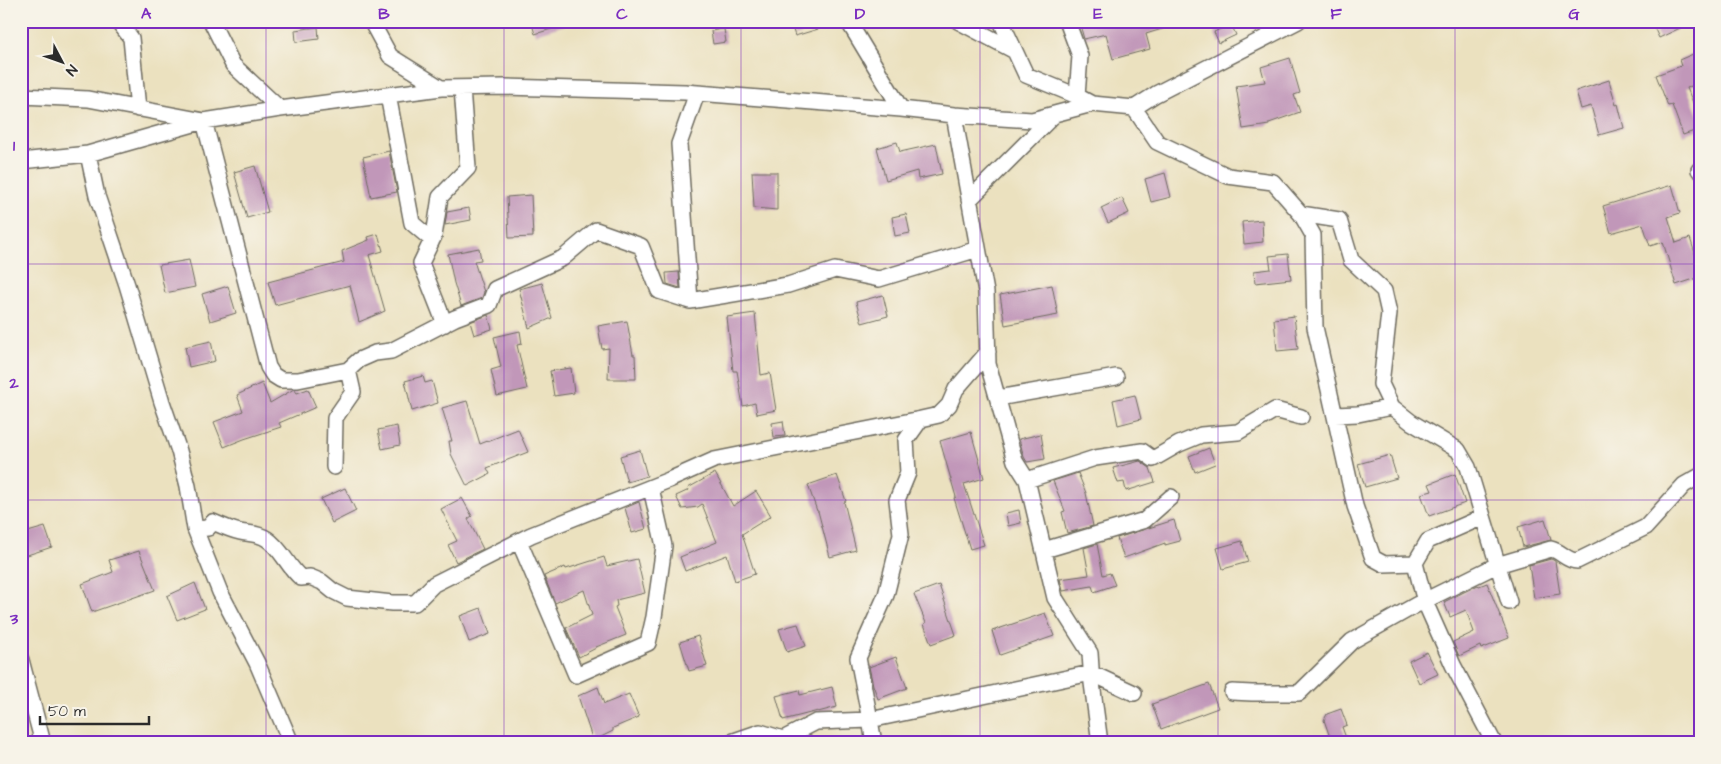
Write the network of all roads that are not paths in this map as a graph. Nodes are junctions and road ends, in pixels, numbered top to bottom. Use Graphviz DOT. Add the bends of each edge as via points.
graph roads {
  1 [pos="118,21"];
  2 [pos="212,21"];
  3 [pos="371,21"];
  4 [pos="848,21"];
  5 [pos="958,21"];
  6 [pos="1001,21"];
  7 [pos="1067,21"];
  8 [pos="1298,21"];
  9 [pos="1013,50"];
  10 [pos="441,88"];
  11 [pos="462,88"];
  12 [pos="697,93"];
  13 [pos="388,95"];
  14 [pos="21,96"];
  15 [pos="1077,96"];
  16 [pos="1092,104"];
  17 [pos="280,108"];
  18 [pos="1134,108"];
  19 [pos="138,109"];
  20 [pos="901,109"];
  21 [pos="1056,112"];
  22 [pos="954,115"];
  23 [pos="204,121"];
  24 [pos="88,154"];
  25 [pos="21,160"];
  26 [pos="969,200"];
  27 [pos="1301,214"];
  28 [pos="432,240"];
  29 [pos="978,249"];
  30 [pos="690,301"];
  31 [pos="445,324"];
  32 [pos="988,352"];
  33 [pos="348,370"];
  34 [pos="1116,377"];
  35 [pos="998,398"];
  36 [pos="1392,407"];
  37 [pos="1335,415"];
  38 [pos="1301,418"];
  39 [pos="921,419"];
  40 [pos="334,467"];
  41 [pos="1700,476"];
  42 [pos="1027,480"];
  43 [pos="651,488"];
  44 [pos="1172,497"];
  45 [pos="1483,517"];
  46 [pos="195,529"];
  47 [pos="518,541"];
  48 [pos="1044,550"];
  49 [pos="1415,563"];
  50 [pos="1497,565"];
  51 [pos="1425,602"];
  52 [pos="1509,602"];
  53 [pos="21,660"];
  54 [pos="1091,673"];
  55 [pos="1232,692"];
  56 [pos="1134,693"];
  57 [pos="870,720"];
  58 [pos="43,743"];
  59 [pos="291,743"];
  60 [pos="728,743"];
  61 [pos="874,743"];
  62 [pos="1100,743"];
  63 [pos="1494,743"];
  1 -- 19 [label="street" via="131,38"];
  2 -- 17 [label="street" via="233,65"];
  3 -- 10 [label="street" via="390,56"];
  4 -- 20 [label="street"];
  5 -- 9 [label="street"];
  6 -- 9 [label="street"];
  7 -- 15 [label="street" via="1080,56"];
  8 -- 18 [label="street"];
  9 -- 15 [label="street" via="1026,75"];
  10 -- 11 [label="street"];
  10 -- 13 [label="street"];
  11 -- 12 [label="street"];
  11 -- 28 [label="street" via="468,168 440,197"];
  12 -- 20 [label="street"];
  12 -- 30 [label="street" via="679,144"];
  13 -- 17 [label="street"];
  13 -- 28 [label="street" via="412,223"];
  14 -- 19 [label="street" via="88,99"];
  15 -- 16 [label="street"];
  16 -- 18 [label="street"];
  16 -- 21 [label="street"];
  17 -- 23 [label="street"];
  18 -- 27 [label="street" via="1157,142 1228,176 1274,182"];
  19 -- 23 [label="street"];
  20 -- 22 [label="street"];
  21 -- 22 [label="street" via="1032,120"];
  21 -- 26 [label="street"];
  22 -- 26 [label="street"];
  23 -- 24 [label="street"];
  23 -- 33 [label="street" via="268,368 281,380 298,380"];
  24 -- 25 [label="street"];
  24 -- 46 [label="street" via="97,196 179,451"];
  26 -- 29 [label="street"];
  27 -- 36 [label="street" via="1339,220 1351,260 1384,291 1389,313 1381,384"];
  27 -- 37 [label="street" via="1313,235 1315,327"];
  28 -- 31 [label="street" via="421,263"];
  29 -- 30 [label="street" via="879,278 835,270 788,285"];
  29 -- 32 [label="street" via="986,292"];
  30 -- 31 [label="street" via="659,291 642,246 596,230 563,258 494,288 489,305"];
  31 -- 33 [label="street" via="391,351 375,352"];
  32 -- 35 [label="street" via="988,364"];
  32 -- 39 [label="street" via="956,389 949,405 939,415"];
  33 -- 40 [label="street" via="353,392 335,418"];
  34 -- 35 [label="street"];
  35 -- 42 [label="street" via="1015,461"];
  36 -- 37 [label="street"];
  36 -- 45 [label="street" via="1458,450 1468,467"];
  37 -- 49 [label="street" via="1355,506 1373,558 1384,564"];
  38 -- 42 [label="street" via="1275,410 1238,432 1200,435 1153,459 1142,451 1095,458"];
  39 -- 43 [label="street" via="714,460"];
  39 -- 57 [label="street" via="906,440 908,474 897,500 901,534 886,595 858,658"];
  41 -- 50 [label="street" via="1684,485 1646,527 1577,561 1551,549"];
  42 -- 48 [label="street"];
  43 -- 47 [label="street"];
  43 -- 47 [label="street" via="664,546 648,644 576,675"];
  44 -- 48 [label="street" via="1145,520"];
  45 -- 49 [label="street" via="1428,541"];
  45 -- 50 [label="street"];
  46 -- 47 [label="street" via="208,528 214,522 240,532 254,533 279,549 292,571 301,578 310,577 322,582 347,598 392,603 415,603 434,584"];
  46 -- 59 [label="street" via="220,592 257,663"];
  48 -- 54 [label="street" via="1055,598 1090,653"];
  49 -- 51 [label="street"];
  50 -- 51 [label="street"];
  50 -- 52 [label="street"];
  51 -- 55 [label="street" via="1352,642 1299,693"];
  51 -- 63 [label="street" via="1453,665"];
  53 -- 58 [label="street"];
  54 -- 56 [label="street"];
  54 -- 57 [label="street"];
  54 -- 62 [label="street"];
  57 -- 60 [label="street" via="816,722 783,739 760,732"];
  57 -- 61 [label="street"];
}
